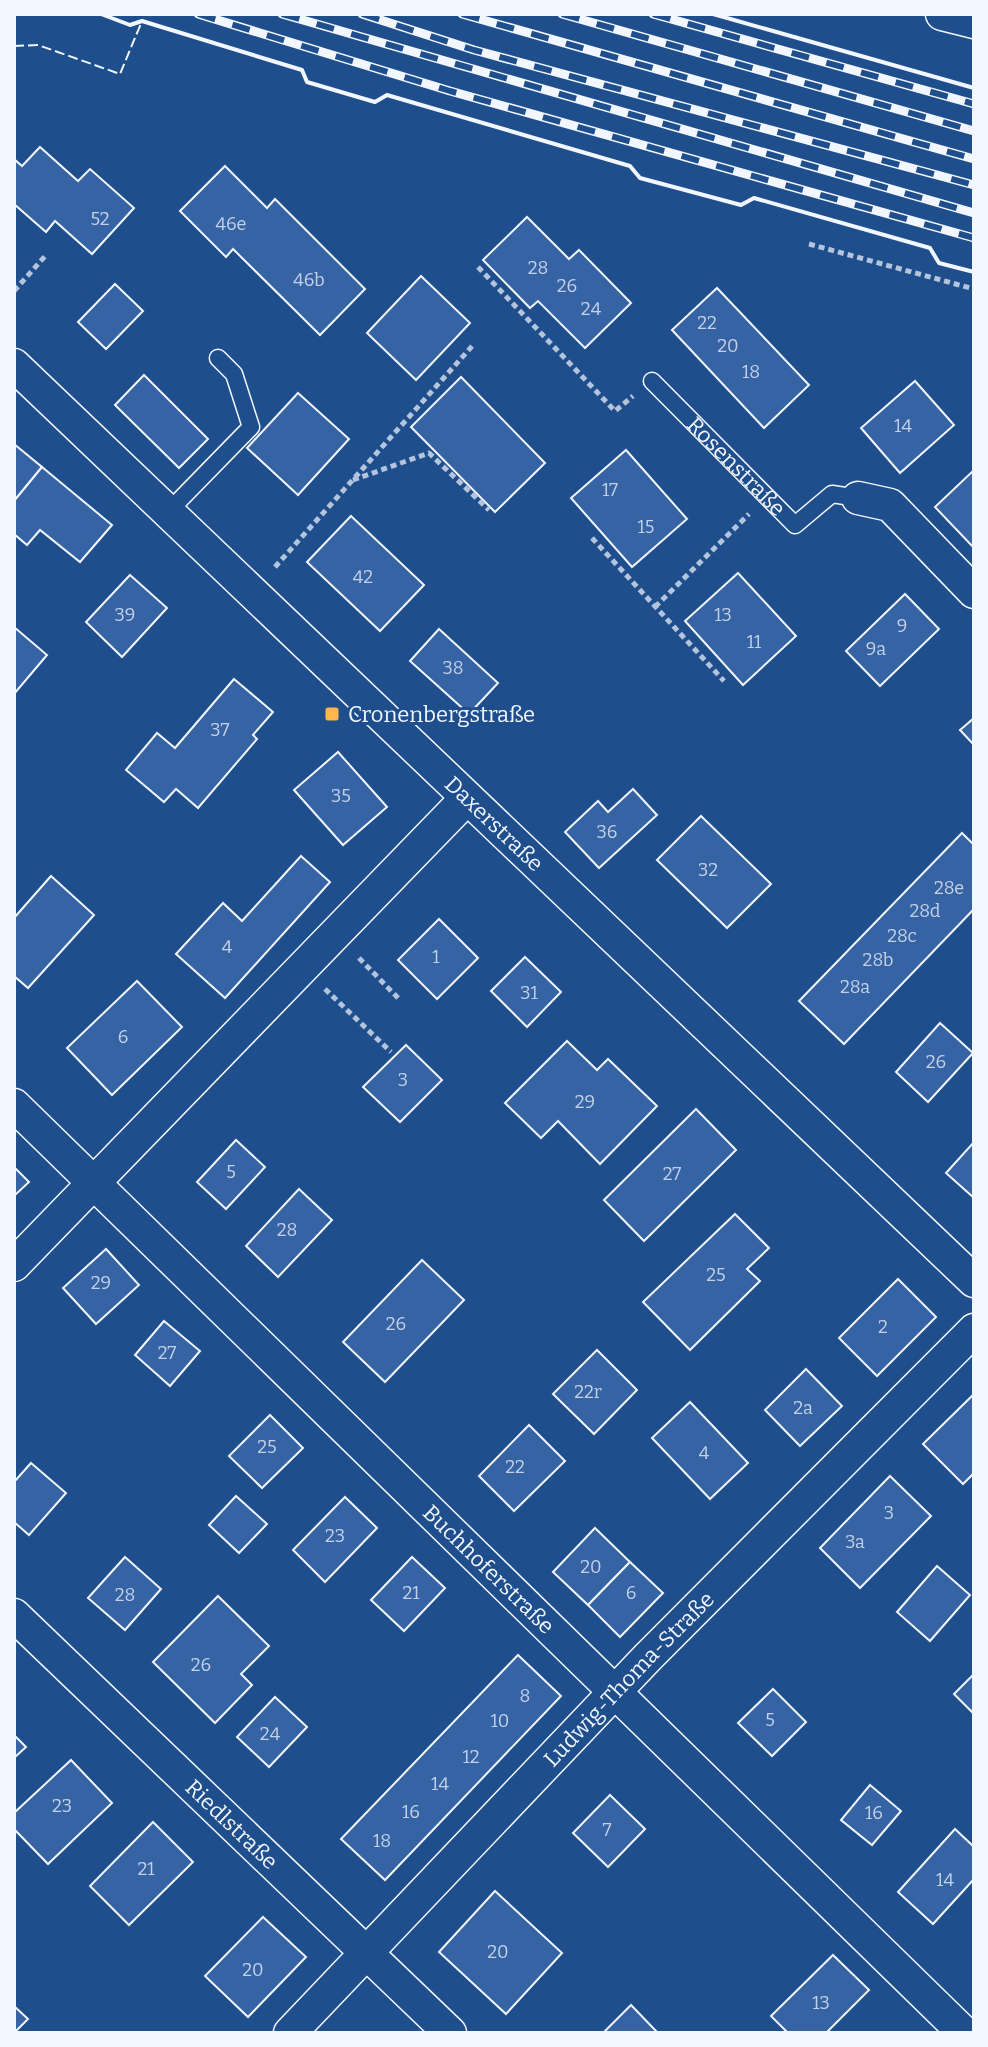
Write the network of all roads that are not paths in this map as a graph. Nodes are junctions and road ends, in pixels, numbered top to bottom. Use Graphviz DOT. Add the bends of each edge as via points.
graph roads {
  1 [pos="942,14"];
  2 [pos="974,22"];
  3 [pos="218,358"];
  4 [pos="14,365"];
  5 [pos="652,381"];
  6 [pos="858,498"];
  7 [pos="169,511"];
  8 [pos="974,592"];
  9 [pos="467,798"];
  10 [pos="14,1105"];
  11 [pos="93,1185"];
  12 [pos="14,1265"];
  13 [pos="974,1281"];
  14 [pos="974,1330"];
  15 [pos="14,1615"];
  16 [pos="618,1691"];
  17 [pos="366,1951"];
  18 [pos="290,2033"];
  19 [pos="450,2033"];
  20 [pos="964,2033"];
  1 -- 2 [label="street"];
  3 -- 7 [label="lane" via="234,374 251,427"];
  4 -- 7 [label="street, Daxerstraße"];
  5 -- 6 [label="lane, Rosenstraße" via="795,525 832,494"];
  6 -- 8 [label="street, Rosenstraße" via="890,505"];
  7 -- 9 [label="street, Daxerstraße"];
  9 -- 11 [label="street"];
  9 -- 13 [label="street, Daxerstraße"];
  10 -- 11 [label="street, Buchhoferstraße"];
  11 -- 12 [label="street"];
  11 -- 16 [label="street, Buchhoferstraße"];
  14 -- 16 [label="street, Ludwig-Thoma-Straße"];
  15 -- 17 [label="street, Riedlstraße"];
  16 -- 17 [label="street, Ludwig-Thoma-Straße"];
  16 -- 20 [label="street, Buchhoferstraße"];
  17 -- 18 [label="street, Ludwig-Thoma-Straße"];
  17 -- 19 [label="street, Riedlstraße"];
}
